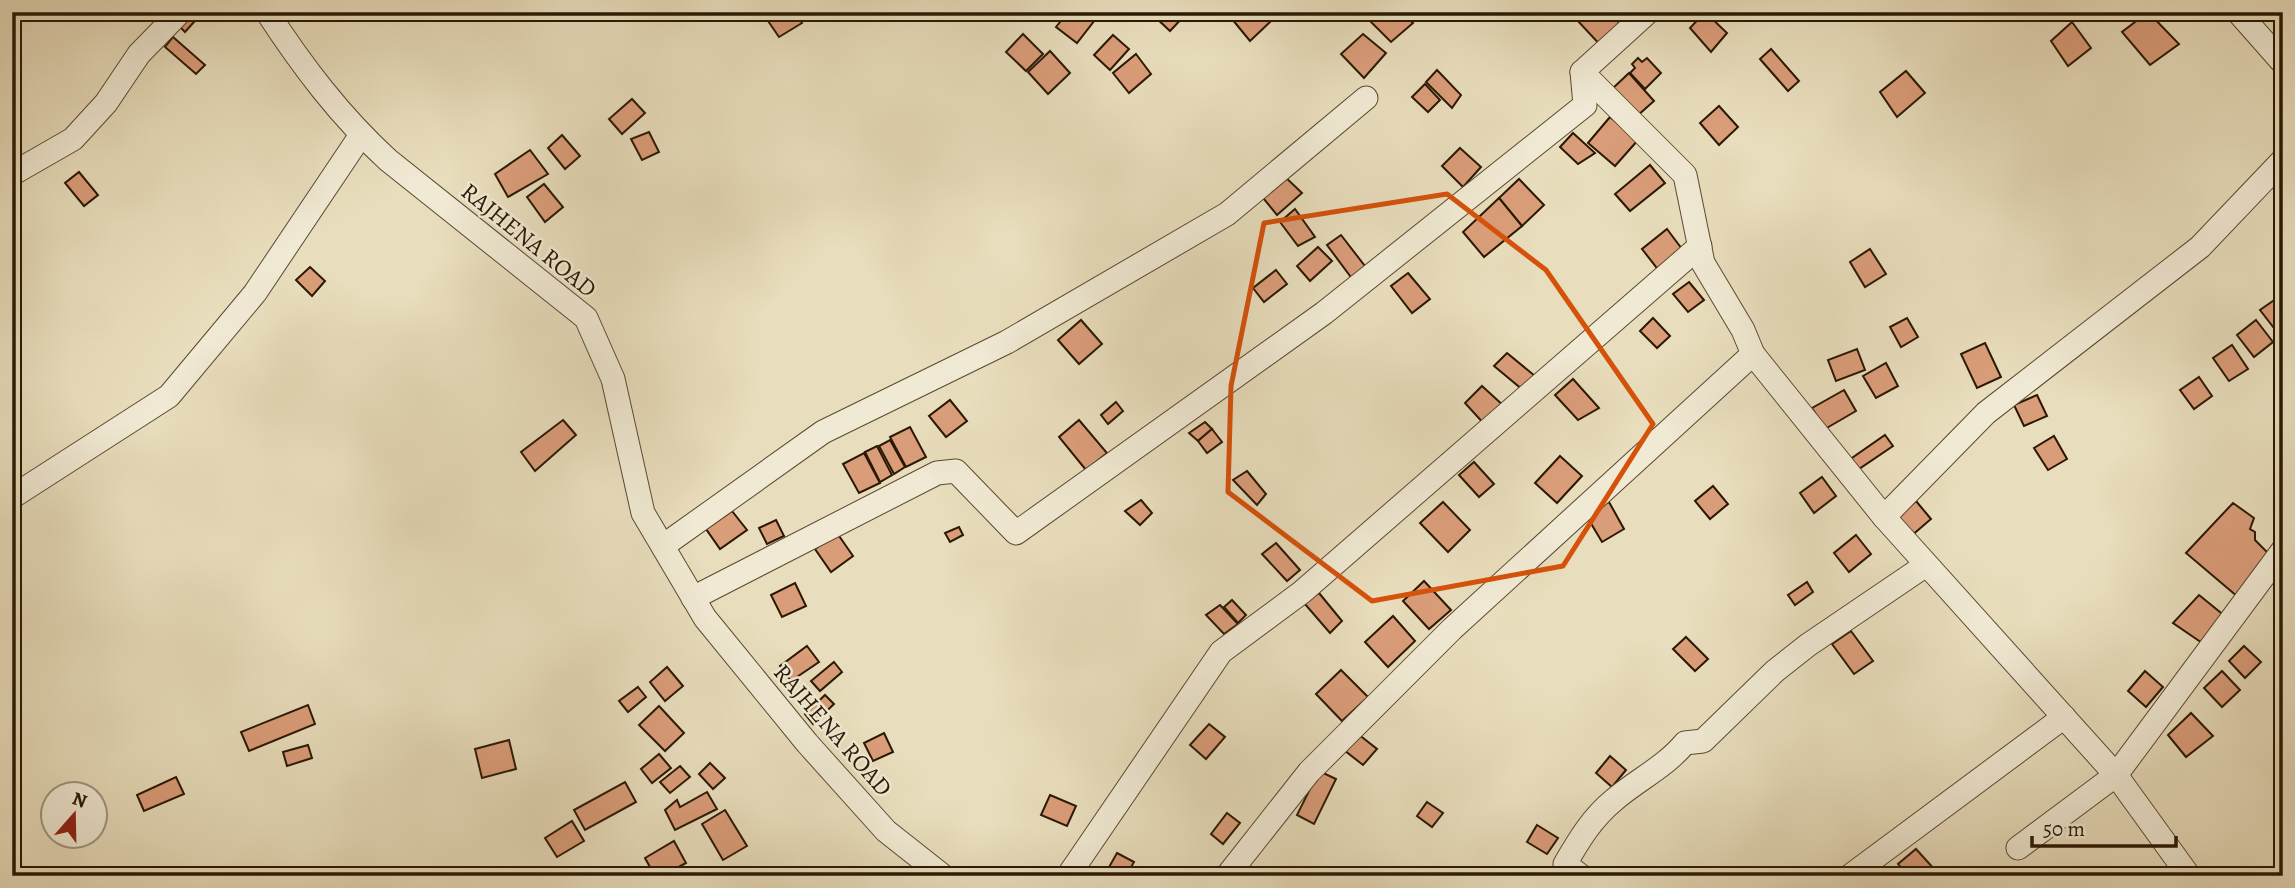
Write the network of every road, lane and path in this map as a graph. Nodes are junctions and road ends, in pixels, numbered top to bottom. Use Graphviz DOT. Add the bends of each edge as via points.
graph roads {
  1 [pos="180,12"];
  2 [pos="267,12"];
  3 [pos="1648,12"];
  4 [pos="2238,12"];
  5 [pos="2283,62"];
  6 [pos="1582,72"];
  7 [pos="1366,98"];
  8 [pos="361,135"];
  9 [pos="2283,160"];
  10 [pos="12,174"];
  11 [pos="1700,246"];
  12 [pos="1753,354"];
  13 [pos="12,497"];
  14 [pos="1884,517"];
  15 [pos="663,546"];
  16 [pos="2283,550"];
  17 [pos="1926,565"];
  18 [pos="693,598"];
  19 [pos="2064,717"];
  20 [pos="2116,775"];
  21 [pos="2018,848"];
  22 [pos="943,876"];
  23 [pos="1068,876"];
  24 [pos="1227,876"];
  25 [pos="1581,876"];
  26 [pos="1850,876"];
  27 [pos="2189,876"];
  1 -- 10 [label="street" via="139,54 106,103 73,139"];
  2 -- 8 [label="street, RAJHENA ROAD" via="325,95"];
  3 -- 6 [label="street"];
  4 -- 5 [label="street"];
  6 -- 11 [label="street" via="1685,175"];
  6 -- 18 [label="street" via="1585,106 1324,313 1016,533 956,471 937,474"];
  7 -- 15 [label="street" via="1227,214 1007,342 823,432"];
  8 -- 13 [label="street" via="256,293 169,396"];
  8 -- 15 [label="street, RAJHENA ROAD" via="586,318 613,379 643,513"];
  9 -- 14 [label="street" via="2200,247 1986,413"];
  11 -- 12 [label="street" via="1703,263"];
  11 -- 23 [label="street" via="1303,592 1221,652"];
  12 -- 14 [label="street"];
  12 -- 24 [label="street" via="1452,629 1309,772"];
  14 -- 17 [label="street"];
  15 -- 18 [label="street, RAJHENA ROAD"];
  16 -- 20 [label="street"];
  17 -- 19 [label="street"];
  17 -- 25 [label="street" via="1808,645 1703,741 1685,743 1614,800 1585,829 1565,864"];
  18 -- 22 [label="street, RAJHENA ROAD" via="807,743 886,831"];
  19 -- 20 [label="street"];
  19 -- 26 [label="street"];
  20 -- 21 [label="street"];
  20 -- 27 [label="street"];
}
